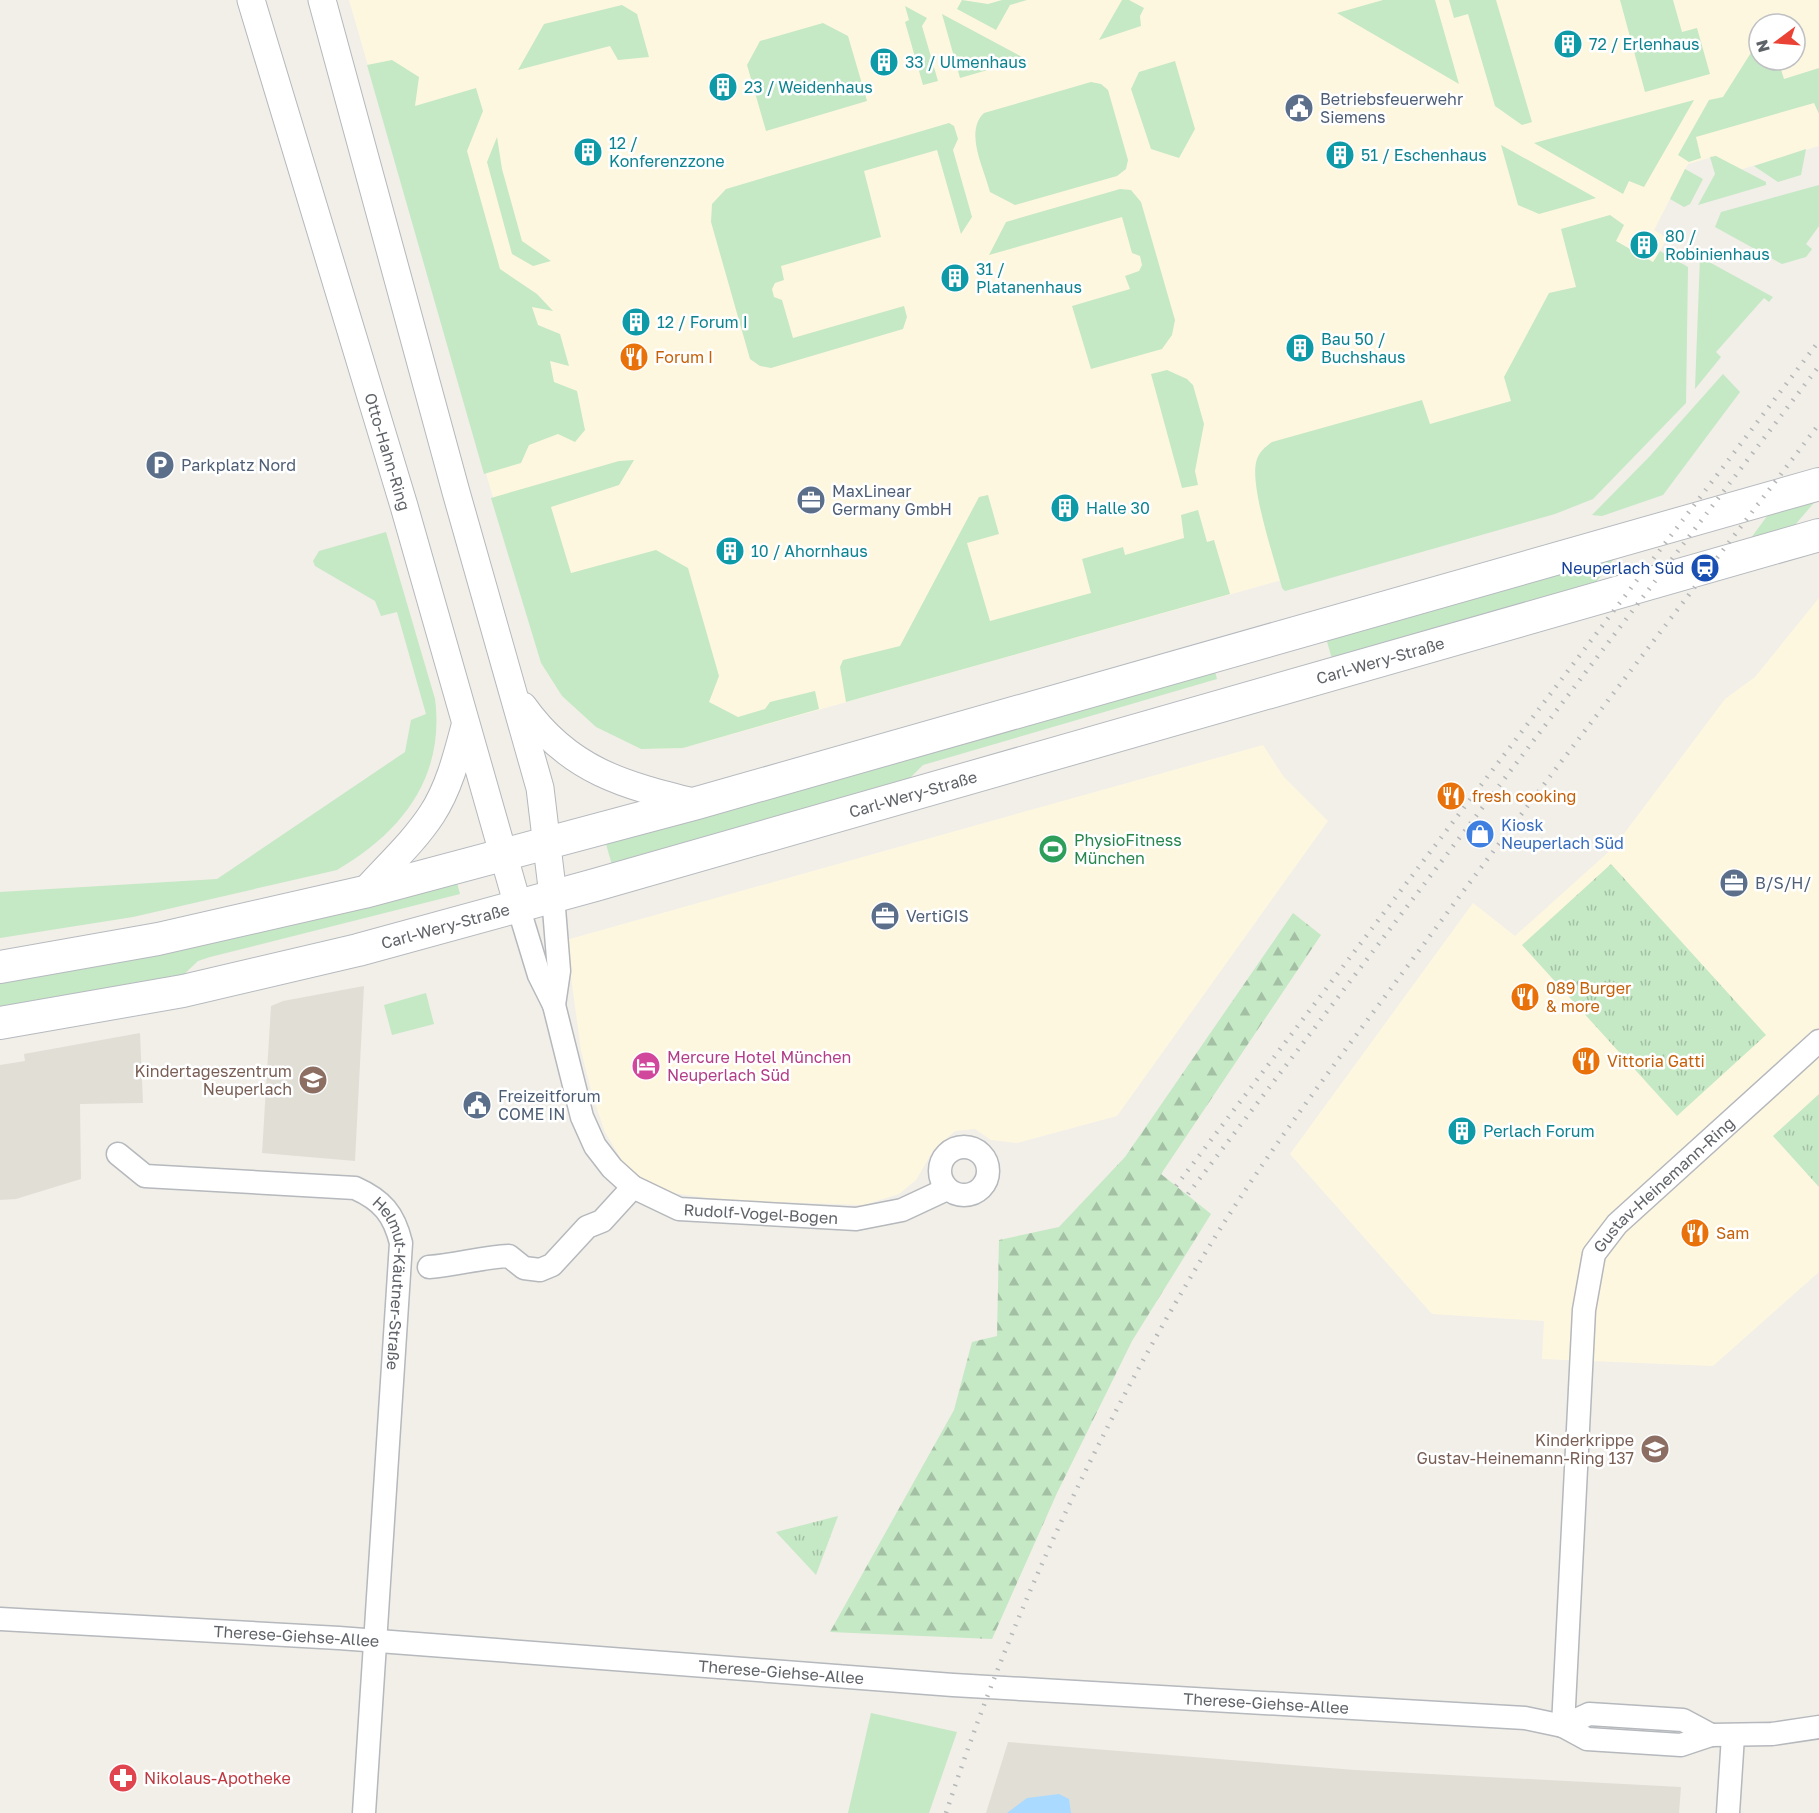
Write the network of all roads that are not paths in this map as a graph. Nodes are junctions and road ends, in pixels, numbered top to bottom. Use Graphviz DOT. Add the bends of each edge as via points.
graph roads {
  1 [pos="251,0"];
  2 [pos="322,0"];
  3 [pos="1819,484"];
  4 [pos="1819,535"];
  5 [pos="513,693"];
  6 [pos="465,726"];
  7 [pos="697,803"];
  8 [pos="548,842"];
  9 [pos="503,854"];
  10 [pos="364,892"];
  11 [pos="553,896"];
  12 [pos="518,906"];
  13 [pos="0,967"];
  14 [pos="554,1005"];
  15 [pos="0,1023"];
  16 [pos="1819,1041"];
  17 [pos="118,1154"];
  18 [pos="633,1187"];
  19 [pos="948,1189"];
  20 [pos="429,1267"];
  21 [pos="0,1619"];
  22 [pos="375,1641"];
  23 [pos="1563,1726"];
  24 [pos="1819,1727"];
  25 [pos="1722,1736"];
  26 [pos="364,1813"];
  27 [pos="1728,1813"];
  1 -- 6 [label="street, Otto-Hahn-Ring" via="404,506"];
  2 -- 5 [label="street"];
  3 -- 7 [label="main road"];
  4 -- 11 [label="main road, Carl-Wery-Straße"];
  5 -- 7 [label="street" via="539,729 576,761 631,785"];
  5 -- 8 [label="street" via="540,788"];
  6 -- 9 [label="street, Otto-Hahn-Ring"];
  6 -- 10 [label="street" via="446,786 433,812"];
  7 -- 8 [label="main road"];
  8 -- 9 [label="main road"];
  8 -- 11 [label="street"];
  9 -- 10 [label="main road"];
  9 -- 12 [label="street, Otto-Hahn-Ring"];
  10 -- 13 [label="main road" via="158,939"];
  11 -- 12 [label="main road, Carl-Wery-Straße"];
  11 -- 14 [label="street, Rudolf-Vogel-Bogen" via="559,971"];
  12 -- 14 [label="street, Rudolf-Vogel-Bogen" via="539,975"];
  12 -- 15 [label="main road, Carl-Wery-Straße" via="216,984"];
  14 -- 18 [label="street, Rudolf-Vogel-Bogen" via="589,1135 612,1168"];
  16 -- 23 [label="street, Gustav-Heinemann-Ring" via="1617,1224 1594,1254 1582,1332"];
  17 -- 22 [label="street, Helmut-Käutner-Straße" via="146,1176 355,1188 376,1197 397,1224 400,1243"];
  18 -- 19 [label="street, Rudolf-Vogel-Bogen" via="679,1209 856,1219 902,1210"];
  18 -- 20 [label="street" via="602,1221 587,1227 552,1265 540,1270 524,1268 509,1256 479,1257 455,1265"];
  21 -- 22 [label="street, Therese-Giehse-Allee"];
  22 -- 23 [label="street, Therese-Giehse-Allee" via="953,1685 1525,1718"];
  22 -- 26 [label="street, Helmut-Käutner-Straße"];
  23 -- 25 [label="street, Therese-Giehse-Allee" via="1587,1739 1646,1743 1681,1745"];
  24 -- 25 [label="street, Therese-Giehse-Allee"];
  25 -- 27 [label="street"];
}
